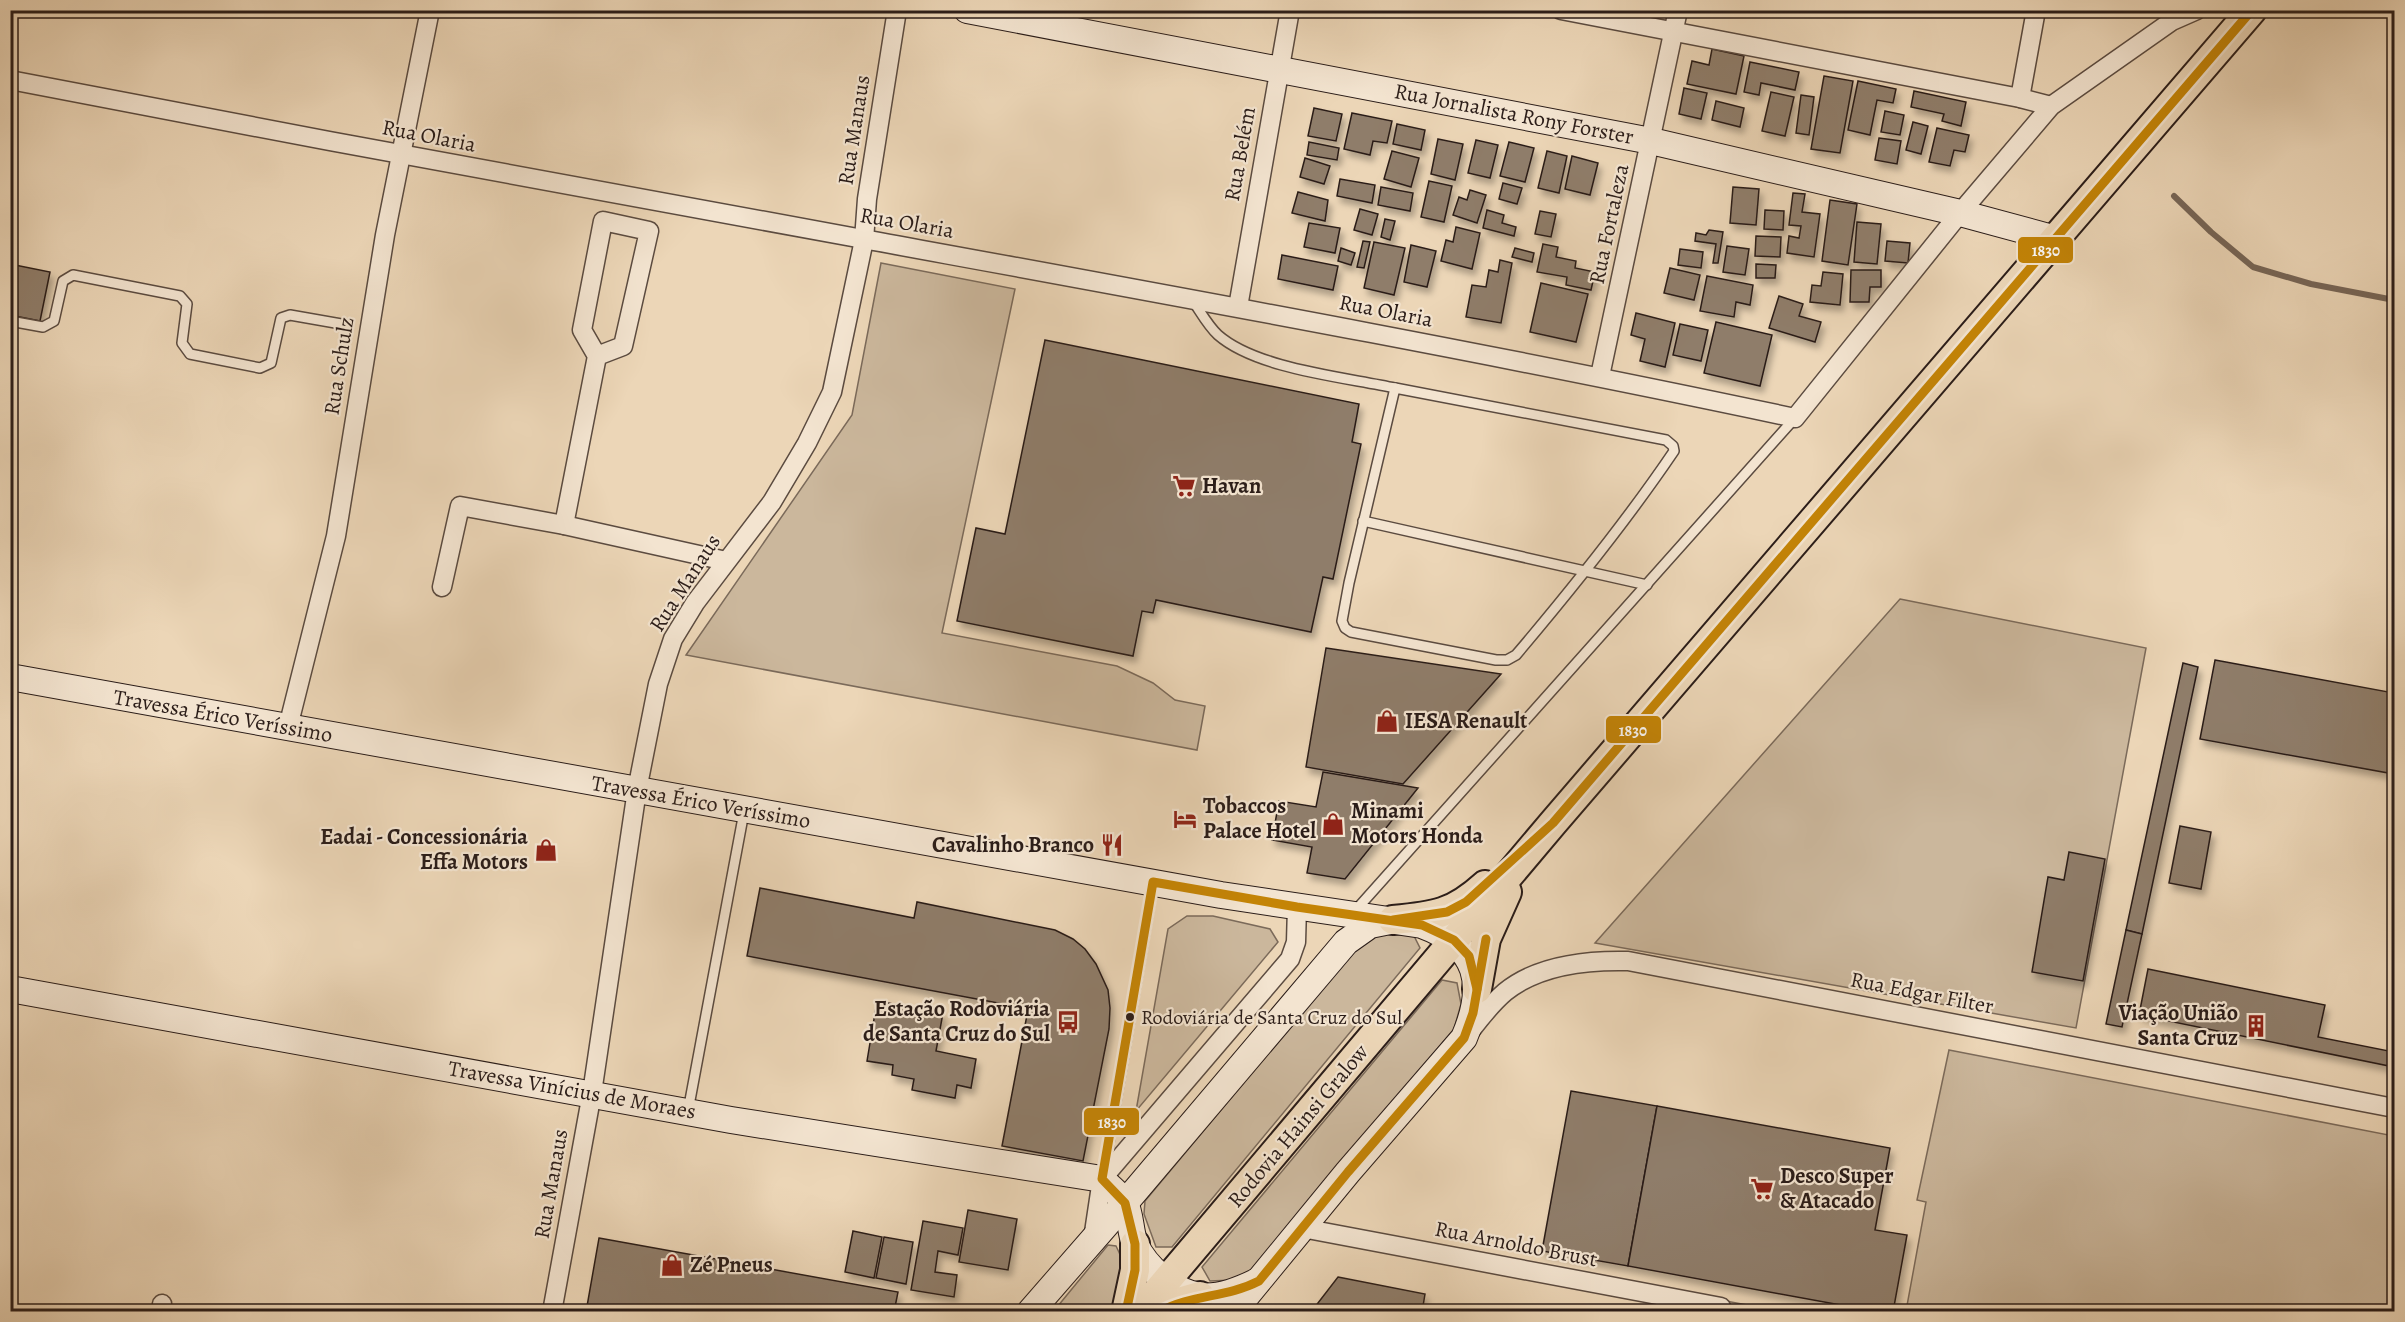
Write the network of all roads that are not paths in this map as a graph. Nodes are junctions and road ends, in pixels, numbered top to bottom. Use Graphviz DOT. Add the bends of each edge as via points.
graph roads {
  1 [pos="430,10"];
  2 [pos="897,10"];
  3 [pos="967,10"];
  4 [pos="1290,10"];
  5 [pos="1561,10"];
  6 [pos="1678,10"];
  7 [pos="2036,10"];
  8 [pos="2197,10"];
  9 [pos="2252,10"];
  10 [pos="1674,31"];
  11 [pos="1280,69"];
  12 [pos="10,80"];
  13 [pos="2020,98"];
  14 [pos="2051,106"];
  15 [pos="1651,141"];
  16 [pos="403,155"];
  17 [pos="1960,213"];
  18 [pos="2056,239"];
  19 [pos="864,240"];
  20 [pos="1191,298"];
  21 [pos="1238,307"];
  22 [pos="10,321"];
  23 [pos="348,325"];
  24 [pos="597,356"];
  25 [pos="1600,376"];
  26 [pos="1395,388"];
  27 [pos="1795,418"];
  28 [pos="1363,521"];
  29 [pos="564,525"];
  30 [pos="726,561"];
  31 [pos="1585,570"];
  32 [pos="1647,585"];
  33 [pos="442,587"];
  34 [pos="10,678"];
  35 [pos="288,728"];
  36 [pos="638,790"];
  37 [pos="744,809"];
  38 [pos="1553,823"];
  39 [pos="1153,882"];
  40 [pos="1297,907"];
  41 [pos="1393,920"];
  42 [pos="1349,927"];
  43 [pos="1454,940"];
  44 [pos="10,989"];
  45 [pos="1477,989"];
  46 [pos="1464,1038"];
  47 [pos="592,1093"];
  48 [pos="2394,1108"];
  49 [pos="687,1111"];
  50 [pos="1102,1179"];
  51 [pos="1125,1203"];
  52 [pos="1302,1228"];
  53 [pos="1094,1239"];
  54 [pos="1135,1244"];
  55 [pos="1167,1280"];
  56 [pos="1259,1281"];
  57 [pos="1200,1296"];
  58 [pos="1721,1307"];
  59 [pos="552,1311"];
  60 [pos="1030,1311"];
  61 [pos="1126,1311"];
  62 [pos="1140,1311"];
  63 [pos="1158,1311"];
  64 [pos="1233,1311"];
  1 -- 16 [label="street, Rua Schulz"];
  2 -- 19 [label="street, Rua Manaus"];
  3 -- 11 [label="street, Rua Jornalista Rony Forster"];
  4 -- 11 [label="street, Rua Belém"];
  5 -- 10 [label="street"];
  6 -- 10 [label="street, Rua Fortaleza"];
  7 -- 13 [label="street"];
  8 -- 14 [label="street" via="2172,21"];
  9 -- 18 [label="main road, Rodovia Hainsi Gralow"];
  10 -- 13 [label="street"];
  10 -- 15 [label="street, Rua Fortaleza"];
  11 -- 15 [label="street, Rua Jornalista Rony Forster"];
  11 -- 21 [label="street, Rua Belém"];
  12 -- 16 [label="street, Rua Olaria"];
  13 -- 14 [label="street"];
  14 -- 17 [label="street"];
  15 -- 17 [label="street, Rua Jornalista Rony Forster"];
  15 -- 25 [label="street, Rua Fortaleza"];
  16 -- 19 [label="street, Rua Olaria"];
  16 -- 35 [label="street, Rua Schulz" via="385,235 336,536"];
  17 -- 18 [label="street, Rua Jornalista Rony Forster"];
  17 -- 27 [label="street"];
  18 -- 38 [label="main road, Rodovia Hainsi Gralow"];
  19 -- 20 [label="street, Rua Olaria"];
  19 -- 30 [label="street, Rua Manaus" via="832,392 772,502"];
  20 -- 21 [label="street, Rua Olaria"];
  20 -- 26 [label="lane" via="1216,334 1244,351 1279,364"];
  21 -- 25 [label="street, Rua Olaria"];
  22 -- 23 [label="lane" via="43,327 54,321 63,281 73,275 180,296 187,304 182,343 190,354 260,368 271,363 281,318 290,315"];
  24 -- 24 [label="street" via="623,346 649,231 603,221 582,330"];
  24 -- 29 [label="street"];
  25 -- 27 [label="street, Rua Olaria"];
  26 -- 28 [label="lane"];
  26 -- 31 [label="lane" via="1666,440 1673,446 1674,451 1657,477"];
  27 -- 32 [label="lane"];
  28 -- 31 [label="lane"];
  28 -- 31 [label="lane" via="1342,621 1351,632 1507,660 1516,655"];
  29 -- 30 [label="street"];
  29 -- 33 [label="street" via="460,506"];
  30 -- 36 [label="street, Rua Manaus" via="673,639 658,684"];
  31 -- 32 [label="lane"];
  32 -- 42 [label="lane"];
  34 -- 35 [label="street, Travessa Érico Veríssimo"];
  35 -- 36 [label="street, Travessa Érico Veríssimo"];
  36 -- 37 [label="street, Travessa Érico Veríssimo"];
  36 -- 47 [label="street, Rua Manaus"];
  37 -- 39 [label="street, Travessa Érico Veríssimo"];
  37 -- 49 [label="lane"];
  38 -- 41 [label="main road" via="1466,902 1448,912"];
  38 -- 43 [label="main road, Rodovia Hainsi Gralow"];
  38 -- 45 [label="main road" via="1497,912 1486,939"];
  39 -- 40 [label="street, Travessa Érico Veríssimo"];
  39 -- 50 [label="lane"];
  40 -- 42 [label="street, Travessa Érico Veríssimo"];
  40 -- 50 [label="street" via="1296,942 1290,959"];
  41 -- 42 [label="street, Travessa Érico Veríssimo"];
  41 -- 43 [label="street, Travessa Érico Veríssimo" via="1422,925"];
  42 -- 51 [label="street"];
  43 -- 45 [label="street" via="1469,956"];
  43 -- 55 [label="main road, Rodovia Hainsi Gralow"];
  44 -- 47 [label="street, Travessa Vinícius de Moraes"];
  45 -- 46 [label="street"];
  46 -- 48 [label="street, Rua Edgar Filter" via="1505,992 1520,982 1567,966 1598,960 1628,961"];
  46 -- 52 [label="street"];
  47 -- 49 [label="street, Travessa Vinícius de Moraes"];
  47 -- 59 [label="street, Rua Manaus"];
  49 -- 50 [label="street, Travessa Vinícius de Moraes"];
  50 -- 51 [label="street"];
  50 -- 53 [label="street"];
  51 -- 53 [label="street"];
  51 -- 54 [label="street"];
  52 -- 56 [label="street"];
  52 -- 58 [label="street, Rua Arnoldo Brust"];
  53 -- 60 [label="street"];
  54 -- 55 [label="street" via="1148,1264"];
  54 -- 61 [label="main road" via="1135,1270"];
  55 -- 57 [label="street"];
  55 -- 62 [label="main road, Rodovia Hainsi Gralow"];
  56 -- 57 [label="street" via="1241,1290"];
  56 -- 64 [label="street"];
  57 -- 63 [label="main road"];
}
